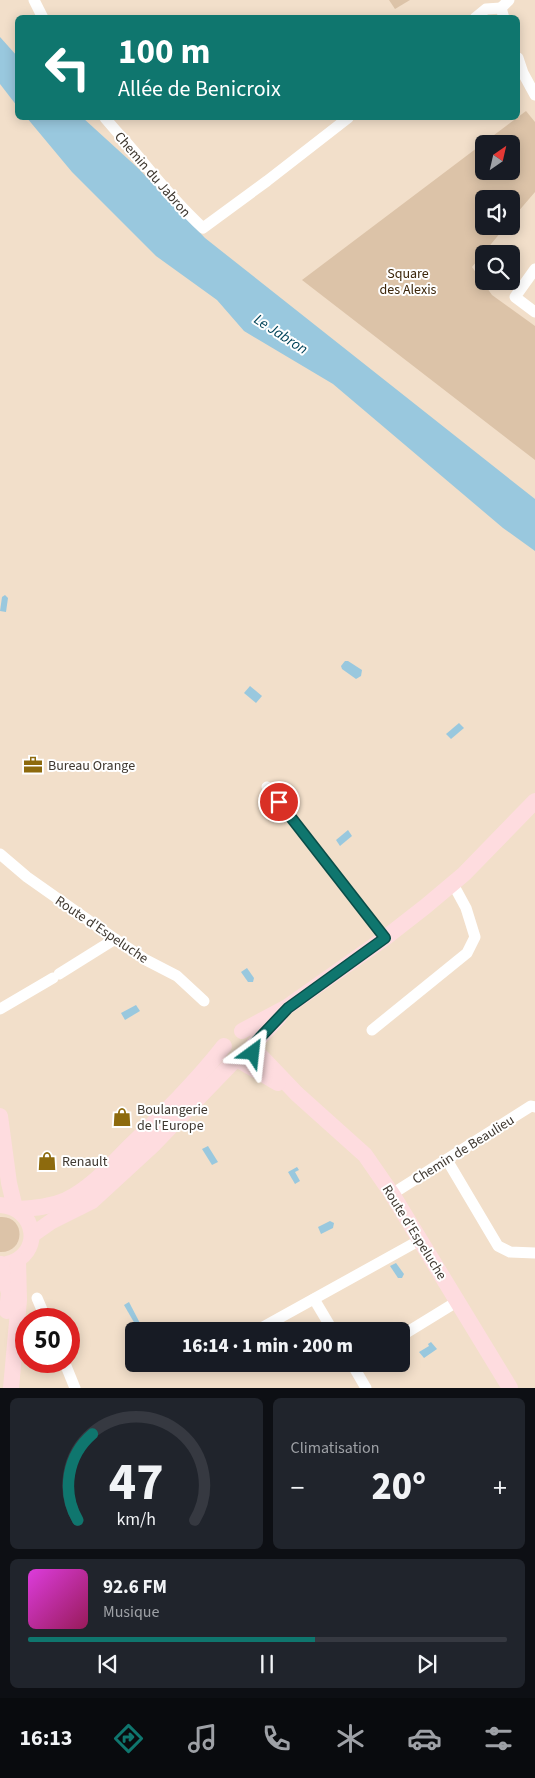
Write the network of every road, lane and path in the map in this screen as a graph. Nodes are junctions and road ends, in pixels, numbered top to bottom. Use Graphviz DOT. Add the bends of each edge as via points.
graph roads {
  1 [pos="34,0"];
  2 [pos="504,9"];
  3 [pos="42,15"];
  4 [pos="479,15"];
  5 [pos="520,64"];
  6 [pos="535,95"];
  7 [pos="107,120"];
  8 [pos="345,120"];
  9 [pos="535,269"];
  10 [pos="535,312"];
  11 [pos="267,786"];
  12 [pos="535,801"];
  13 [pos="0,854"];
  14 [pos="453,884"];
  15 [pos="385,938"];
  16 [pos="115,939"];
  17 [pos="204,1001"];
  18 [pos="288,1008"];
  19 [pos="0,1009"];
  20 [pos="372,1030"];
  21 [pos="242,1032"];
  22 [pos="224,1046"];
  23 [pos="254,1047"];
  24 [pos="238,1061"];
  25 [pos="297,1094"];
  26 [pos="535,1107"];
  27 [pos="0,1116"];
  28 [pos="447,1160"];
  29 [pos="392,1194"];
  30 [pos="11,1207"];
  31 [pos="32,1234"];
  32 [pos="420,1240"];
  33 [pos="535,1253"];
  34 [pos="18,1260"];
  35 [pos="0,1264"];
  36 [pos="37,1298"];
  37 [pos="314,1299"];
  38 [pos="458,1302"];
  39 [pos="41,1308"];
  40 [pos="271,1322"];
  41 [pos="328,1322"];
  42 [pos="410,1331"];
  43 [pos="357,1372"];
  44 [pos="69,1373"];
  45 [pos="0,1384"];
  46 [pos="11,1388"];
  47 [pos="75,1388"];
  48 [pos="366,1388"];
  49 [pos="510,1388"];
  1 -- 3 [label="street"];
  2 -- 4 [label="street" via="486,10"];
  5 -- 6 [label="street"];
  7 -- 8 [label="street, Chemin du Jabron" via="178,206 203,228"];
  9 -- 10 [label="street" via="515,298"];
  11 -- 15 [label="street"];
  12 -- 14 [label="main road"];
  13 -- 16 [label="street, Route d'Espeluche"];
  14 -- 15 [label="main road"];
  14 -- 20 [label="street" via="466,908 475,937 467,953"];
  15 -- 18 [label="main road"];
  16 -- 17 [label="street, Route d'Espeluche" via="177,976"];
  16 -- 19 [label="street"];
  18 -- 21 [label="main road"];
  18 -- 23 [label="main road"];
  21 -- 22 [label="main road" via="229,1035"];
  21 -- 23 [label="main road" via="250,1036"];
  22 -- 24 [label="main road" via="228,1057"];
  22 -- 30 [label="main road" via="177,1099 86,1189 46,1207"];
  23 -- 24 [label="main road" via="250,1057"];
  23 -- 25 [label="main road, Route d'Espeluche"];
  24 -- 25 [label="main road, Route d'Espeluche"];
  24 -- 31 [label="main road" via="92,1202"];
  25 -- 29 [label="main road, Route d'Espeluche" via="365,1155"];
  26 -- 28 [label="street, Chemin de Beaulieu" via="531,1106"];
  27 -- 30 [label="main road"];
  28 -- 29 [label="street, Chemin de Beaulieu"];
  28 -- 33 [label="street" via="498,1246 510,1252"];
  29 -- 32 [label="main road, Route d'Espeluche"];
  30 -- 31 [label="main road" via="28,1220"];
  31 -- 34 [label="main road" via="28,1249"];
  32 -- 37 [label="street"];
  32 -- 38 [label="main road, Route d'Espeluche"];
  34 -- 35 [label="main road"];
  34 -- 46 [label="main road" via="19,1300"];
  35 -- 45 [label="main road" via="9,1293"];
  36 -- 39 [label="street"];
  37 -- 40 [label="street"];
  37 -- 41 [label="street"];
  38 -- 42 [label="street"];
  38 -- 49 [label="main road, Route d'Espeluche"];
  43 -- 48 [label="street"];
  44 -- 47 [label="street"];
}
